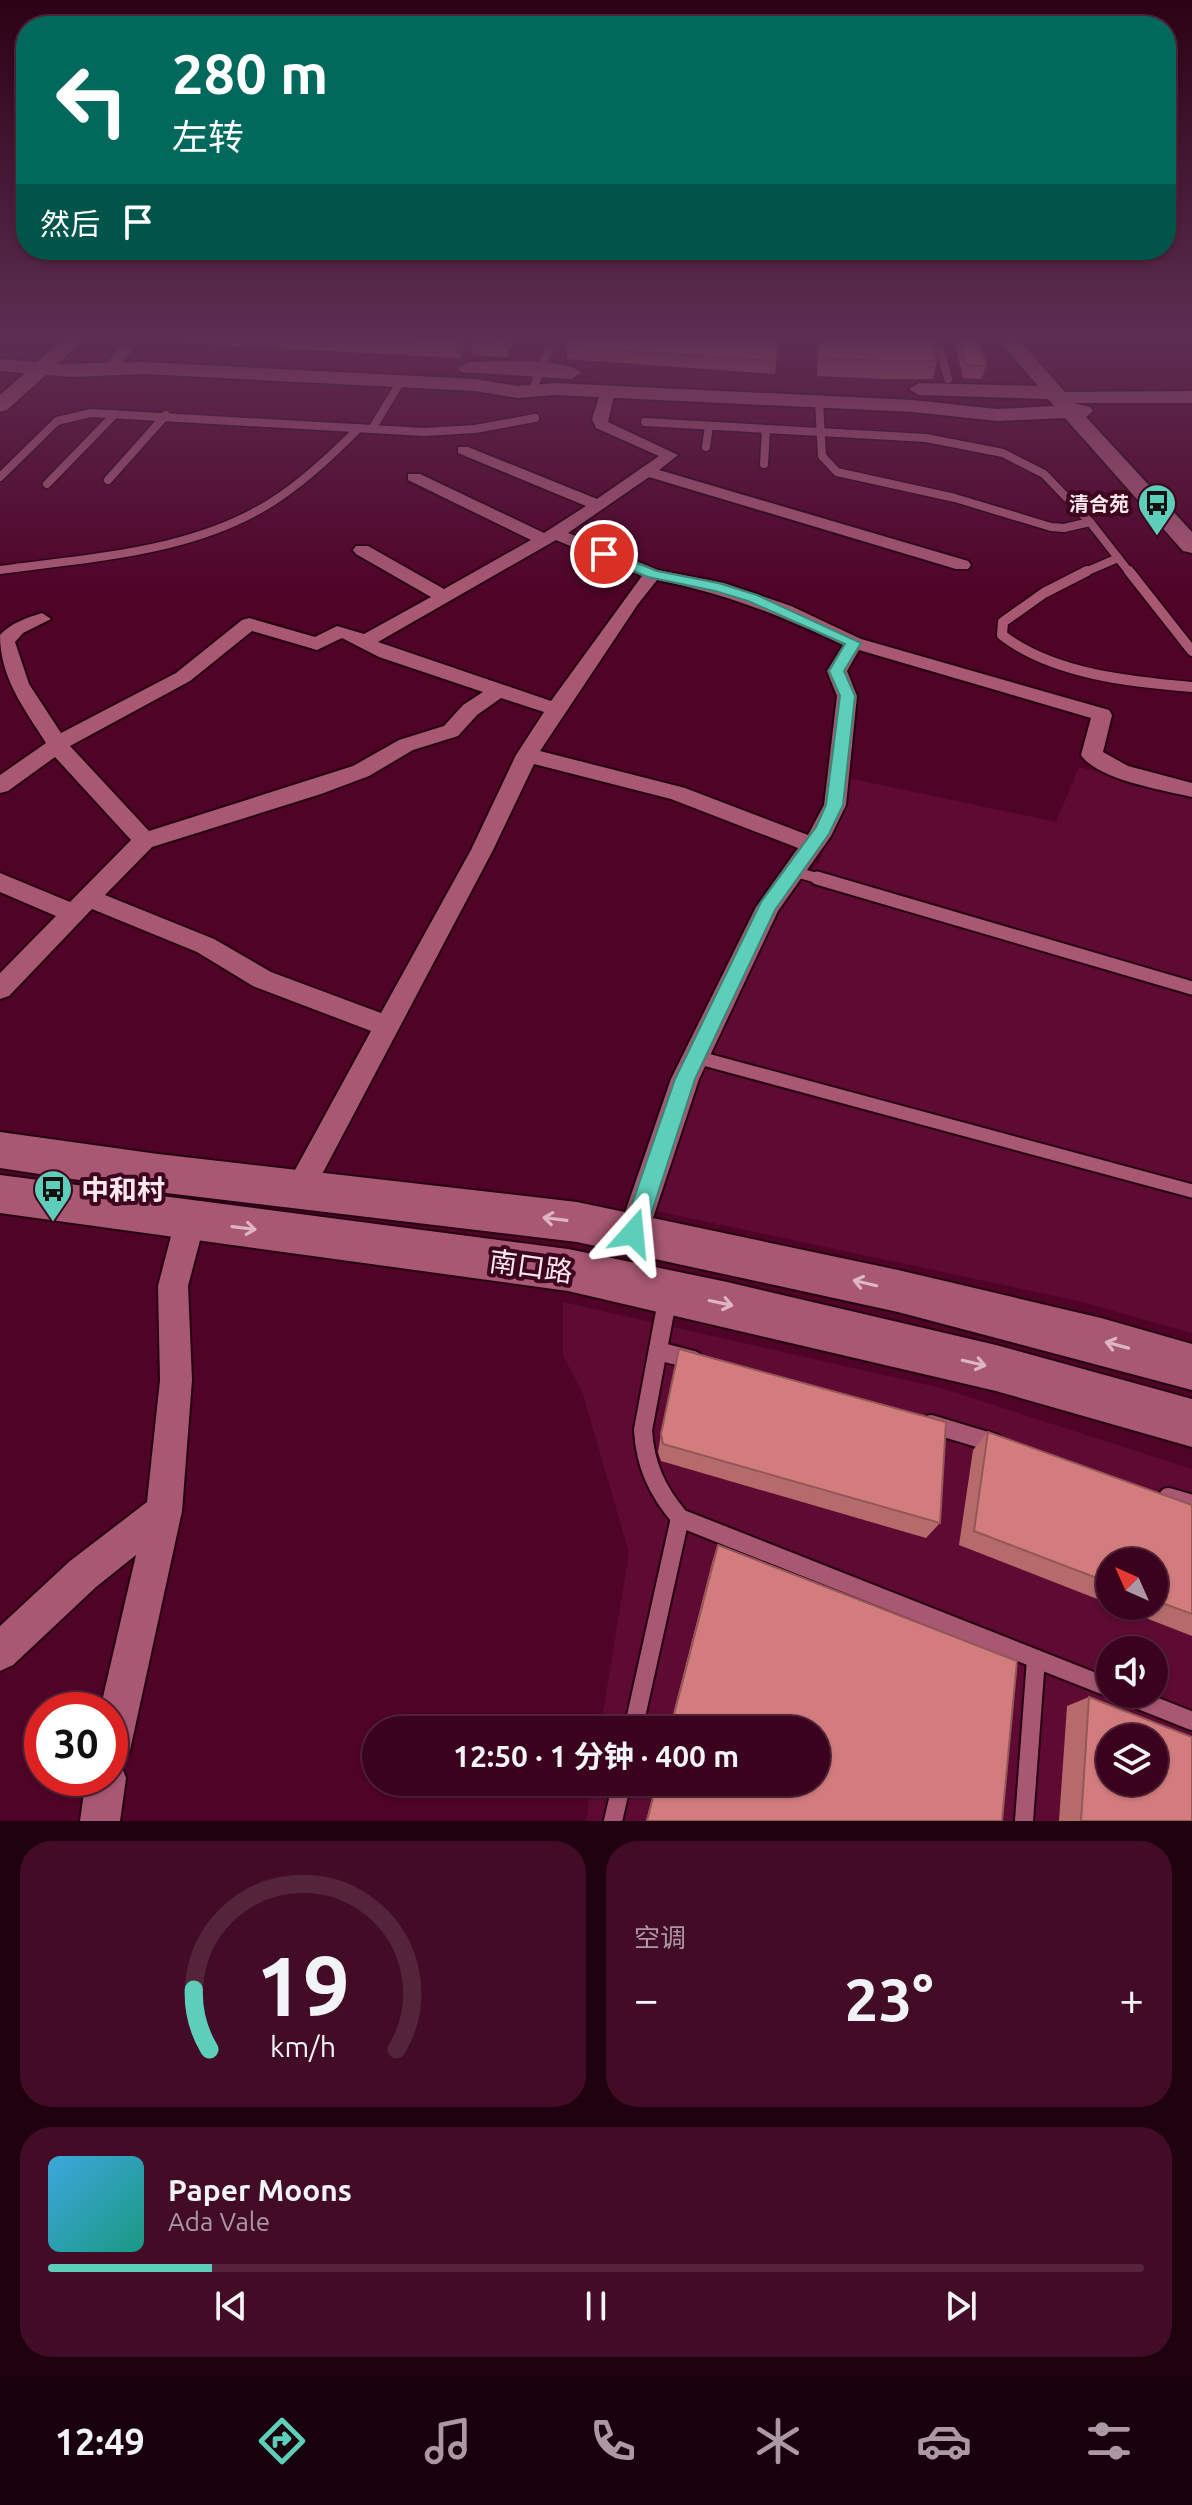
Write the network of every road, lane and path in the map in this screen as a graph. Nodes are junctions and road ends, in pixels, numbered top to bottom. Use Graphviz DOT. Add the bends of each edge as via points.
graph roads {
  1 [pos="54,424"];
  2 [pos="105,424"];
  3 [pos="158,424"];
  4 [pos="299,424"];
  5 [pos="375,424"];
  6 [pos="497,424"];
  7 [pos="601,424"];
  8 [pos="677,424"];
  9 [pos="820,424"];
  10 [pos="1088,424"];
  11 [pos="1091,424"];
  12 [pos="709,426"];
  13 [pos="359,428"];
  14 [pos="372,429"];
  15 [pos="766,429"];
  16 [pos="820,432"];
  17 [pos="706,447"];
  18 [pos="463,450"];
  19 [pos="764,464"];
  20 [pos="647,471"];
  21 [pos="0,477"];
  22 [pos="414,477"];
  23 [pos="108,480"];
  24 [pos="47,484"];
  25 [pos="598,505"];
  26 [pos="1090,522"];
  27 [pos="1192,529"];
  28 [pos="550,537"];
  29 [pos="1192,546"];
  30 [pos="362,550"];
  31 [pos="1118,558"];
  32 [pos="962,565"];
  33 [pos="0,570"];
  34 [pos="653,574"];
  35 [pos="445,597"];
  36 [pos="42,619"];
  37 [pos="364,642"];
  38 [pos="854,643"];
  39 [pos="1192,651"];
  40 [pos="1192,687"];
  41 [pos="498,690"];
  42 [pos="556,709"];
  43 [pos="60,743"];
  44 [pos="527,755"];
  45 [pos="0,786"];
  46 [pos="1192,790"];
  47 [pos="144,841"];
  48 [pos="812,845"];
  49 [pos="792,871"];
  50 [pos="0,882"];
  51 [pos="80,905"];
  52 [pos="1192,988"];
  53 [pos="0,989"];
  54 [pos="386,1026"];
  55 [pos="696,1057"];
  56 [pos="0,1150"];
  57 [pos="299,1190"];
  58 [pos="1192,1191"];
  59 [pos="0,1194"];
  60 [pos="190,1221"];
  61 [pos="633,1233"];
  62 [pos="668,1292"];
  63 [pos="658,1351"];
  64 [pos="717,1367"];
  65 [pos="1192,1367"];
  66 [pos="909,1418"];
  67 [pos="1192,1423"];
  68 [pos="1012,1449"];
  69 [pos="1146,1490"];
  70 [pos="1192,1504"];
  71 [pos="164,1511"];
  72 [pos="680,1518"];
  73 [pos="0,1652"];
  74 [pos="1036,1659"];
  75 [pos="1096,1683"];
  76 [pos="123,1692"];
  77 [pos="1159,1708"];
  78 [pos="636,1716"];
  79 [pos="1192,1721"];
  80 [pos="103,1796"];
  81 [pos="619,1796"];
  82 [pos="100,1821"];
  83 [pos="613,1821"];
  84 [pos="1024,1821"];
  1 -- 21 [label="lane"];
  2 -- 24 [label="lane"];
  3 -- 23 [label="lane"];
  4 -- 13 [label="lane"];
  5 -- 14 [label="lane"];
  6 -- 14 [label="lane" via="447,432"];
  7 -- 20 [label="street" via="670,455"];
  8 -- 12 [label="lane"];
  9 -- 16 [label="lane"];
  10 -- 29 [label="street"];
  11 -- 27 [label="street"];
  12 -- 15 [label="lane"];
  12 -- 17 [label="lane"];
  13 -- 14 [label="lane"];
  13 -- 33 [label="lane" via="315,474 227,527 144,549"];
  15 -- 16 [label="lane"];
  15 -- 19 [label="lane"];
  16 -- 26 [label="lane" via="941,439 1003,453 1044,474"];
  16 -- 26 [label="lane" via="822,456 837,472 955,498 1051,527"];
  18 -- 25 [label="street"];
  20 -- 25 [label="street"];
  20 -- 32 [label="street"];
  22 -- 28 [label="street"];
  25 -- 28 [label="street"];
  26 -- 31 [label="lane"];
  28 -- 34 [label="street"];
  28 -- 35 [label="street"];
  30 -- 35 [label="street"];
  31 -- 39 [label="lane"];
  31 -- 40 [label="lane" via="1030,600 1003,622 1002,635 1020,648 1084,668"];
  34 -- 38 [label="street" via="752,598"];
  34 -- 42 [label="street"];
  35 -- 37 [label="street"];
  36 -- 43 [label="street" via="16,629 5,641 19,684"];
  37 -- 41 [label="street"];
  37 -- 43 [label="street" via="337,632 317,644 249,624 183,677"];
  38 -- 46 [label="street" via="1102,715 1092,755 1121,771"];
  38 -- 48 [label="street" via="837,671 847,696 835,805"];
  41 -- 42 [label="street"];
  41 -- 47 [label="street" via="451,731 406,745 361,771"];
  42 -- 44 [label="street"];
  43 -- 45 [label="street"];
  43 -- 47 [label="street" via="70,763"];
  44 -- 48 [label="street" via="677,793"];
  44 -- 54 [label="street"];
  47 -- 51 [label="street"];
  48 -- 49 [label="street"];
  49 -- 52 [label="lane"];
  49 -- 55 [label="street" via="768,907"];
  50 -- 51 [label="street"];
  51 -- 53 [label="street"];
  51 -- 54 [label="street" via="202,946 262,979"];
  54 -- 57 [label="street"];
  55 -- 58 [label="lane"];
  55 -- 61 [label="street"];
  56 -- 57 [label="street, 南口路"];
  61 -- 57 [label="street, 南口路, one-way"];
  59 -- 60 [label="street, 南口路"];
  60 -- 62 [label="street, 南口路, one-way" via="568,1270"];
  60 -- 71 [label="street" via="173,1286 176,1380"];
  65 -- 61 [label="street, 南口路, one-way" via="898,1291"];
  62 -- 63 [label="lane"];
  62 -- 67 [label="street, 南口路, one-way" via="996,1368"];
  63 -- 64 [label="lane"];
  63 -- 72 [label="lane" via="643,1451 660,1496"];
  66 -- 68 [label="lane"];
  69 -- 70 [label="lane"];
  71 -- 73 [label="street" via="83,1574"];
  71 -- 76 [label="street"];
  72 -- 74 [label="lane"];
  72 -- 78 [label="lane"];
  74 -- 75 [label="lane"];
  74 -- 84 [label="lane"];
  77 -- 79 [label="lane"];
  80 -- 82 [label="street"];
  81 -- 83 [label="lane"];
}
